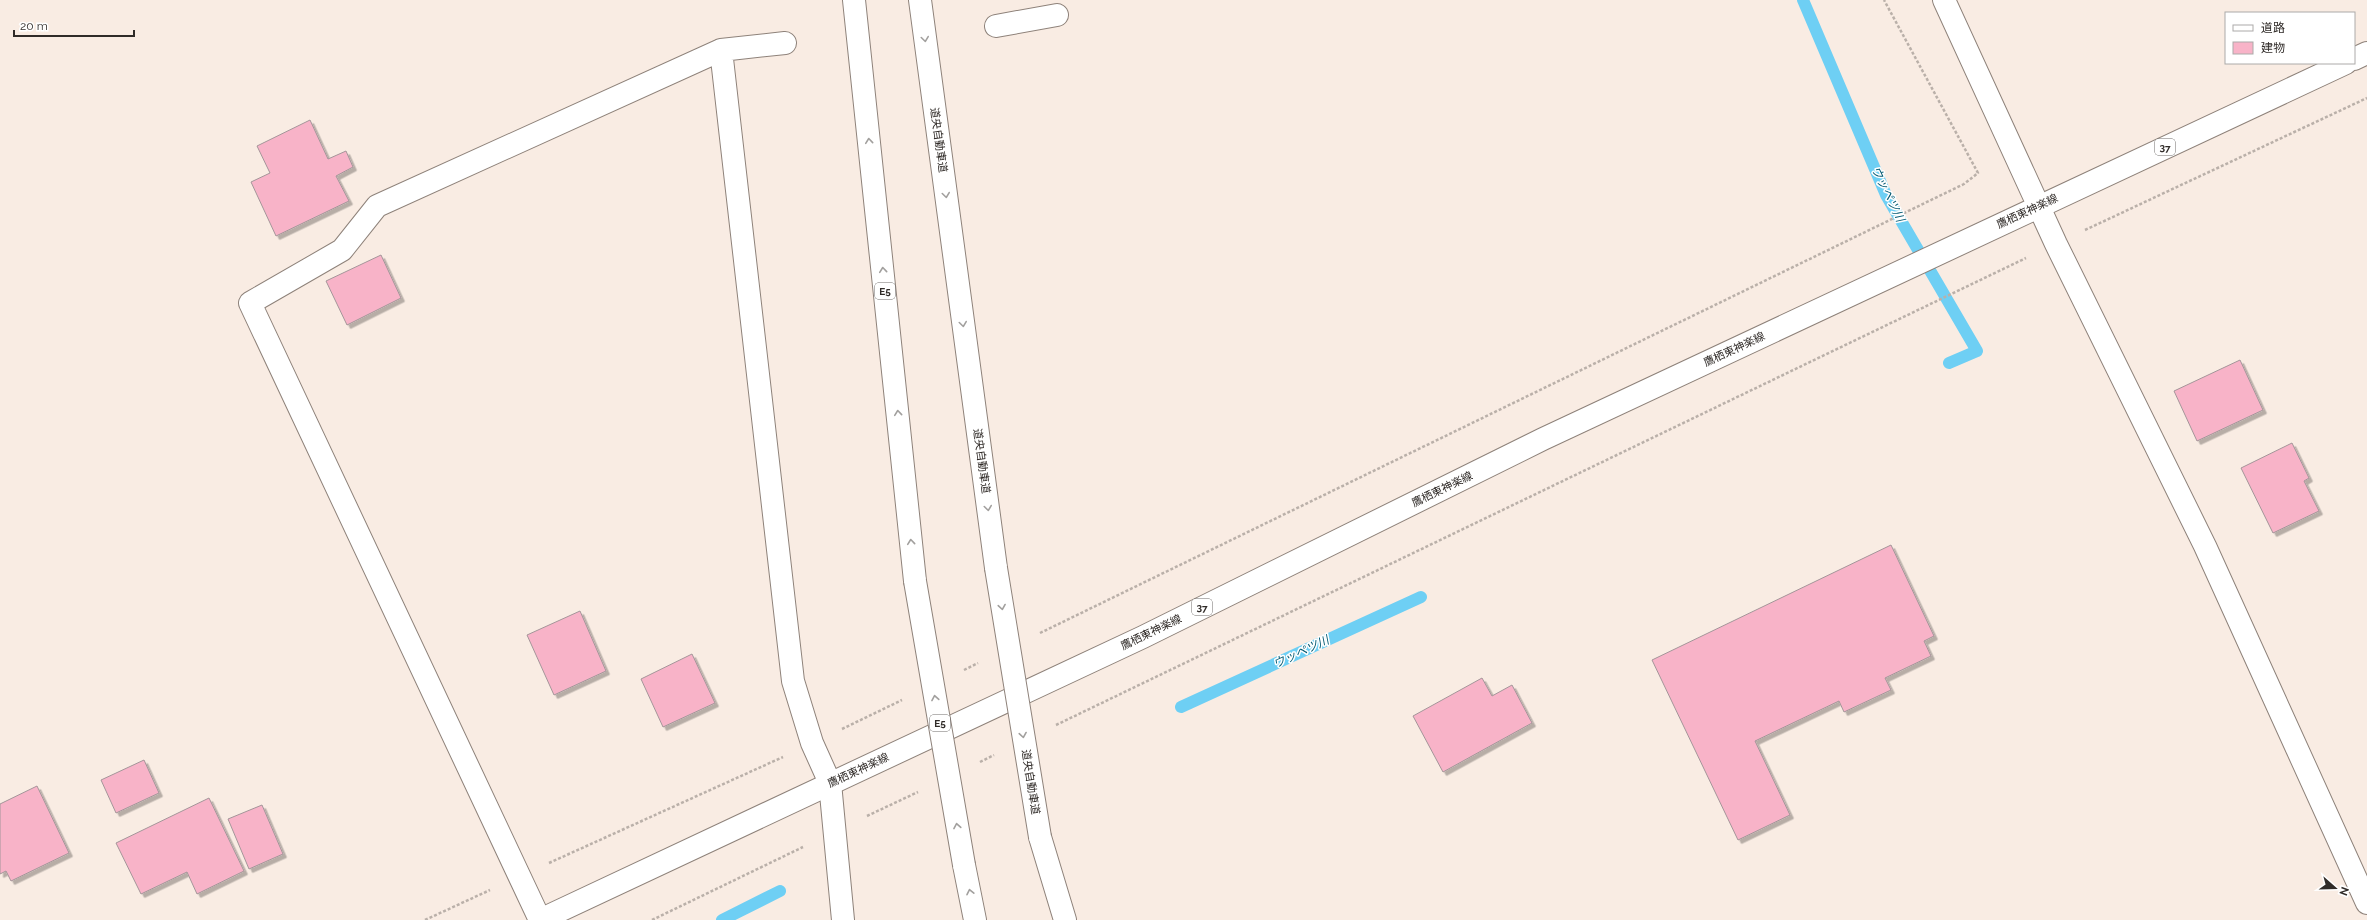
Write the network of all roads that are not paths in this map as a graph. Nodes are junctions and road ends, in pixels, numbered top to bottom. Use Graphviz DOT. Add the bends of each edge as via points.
graph roads {
  1 [pos="854,0"];
  2 [pos="920,0"];
  3 [pos="1944,0"];
  4 [pos="1057,15"];
  5 [pos="996,26"];
  6 [pos="785,43"];
  7 [pos="721,50"];
  8 [pos="2367,54"];
  9 [pos="2355,60"];
  10 [pos="2344,64"];
  11 [pos="2040,205"];
  12 [pos="830,783"];
  13 [pos="1040,837"];
  14 [pos="2367,903"];
  15 [pos="540,920"];
  16 [pos="843,920"];
  17 [pos="975,920"];
  18 [pos="1059,920"];
  19 [pos="1065,920"];
  17 -- 1 [label="main road, E5, one-way, bridge" via="915,581"];
  2 -- 13 [label="main road, 道央自動車道, one-way, bridge" via="996,568"];
  3 -- 11 [label="main road"];
  4 -- 5 [label="main road"];
  6 -- 7 [label="main road"];
  7 -- 12 [label="main road" via="793,681 812,743"];
  7 -- 15 [label="main road" via="377,206 342,250 250,303"];
  8 -- 9 [label="main road"];
  10 -- 11 [label="main road, 鷹栖東神楽線 / 37"];
  11 -- 12 [label="main road, 鷹栖東神楽線 / 37" via="1543,439 1143,637"];
  11 -- 14 [label="main road" via="2056,244 2205,546"];
  12 -- 15 [label="main road, 鷹栖東神楽線 / 37"];
  12 -- 16 [label="main road"];
  13 -- 18 [label="main road, 道央自動車道"];
  13 -- 19 [label="main road"];
}
